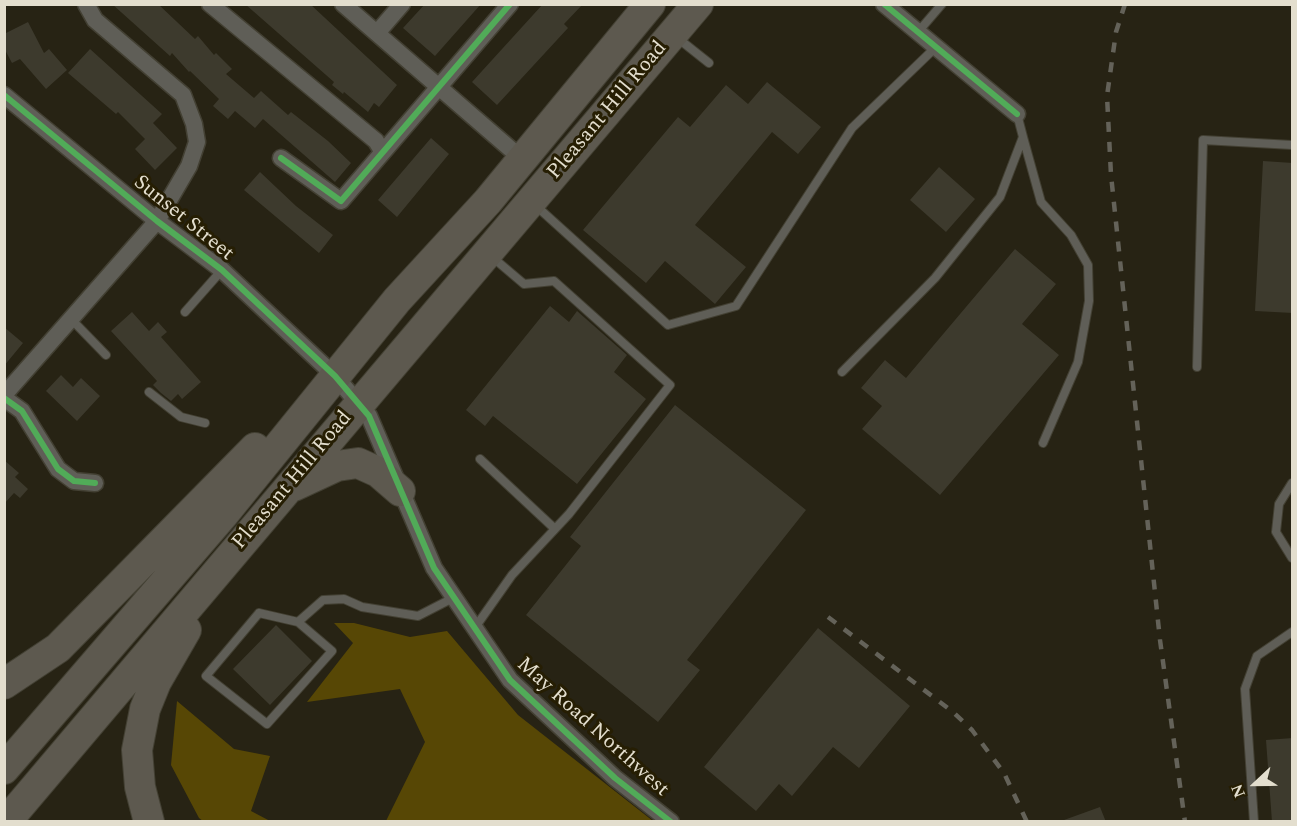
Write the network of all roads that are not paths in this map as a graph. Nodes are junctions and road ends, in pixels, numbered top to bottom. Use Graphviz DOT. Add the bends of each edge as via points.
graph roads {
  1 [pos="87,4"];
  2 [pos="210,4"];
  3 [pos="343,4"];
  4 [pos="402,4"];
  5 [pos="510,4"];
  6 [pos="650,4"];
  7 [pos="698,4"];
  8 [pos="884,4"];
  9 [pos="942,4"];
  10 [pos="918,32"];
  11 [pos="377,33"];
  12 [pos="673,34"];
  13 [pos="937,46"];
  14 [pos="709,63"];
  15 [pos="440,88"];
  16 [pos="4,95"];
  17 [pos="1017,114"];
  18 [pos="1023,137"];
  19 [pos="1293,145"];
  20 [pos="382,151"];
  21 [pos="281,158"];
  22 [pos="522,159"];
  23 [pos="531,202"];
  24 [pos="157,221"];
  25 [pos="488,253"];
  26 [pos="222,270"];
  27 [pos="185,312"];
  28 [pos="72,320"];
  29 [pos="106,355"];
  30 [pos="1197,367"];
  31 [pos="842,372"];
  32 [pos="335,376"];
  33 [pos="149,392"];
  34 [pos="5,396"];
  35 [pos="358,404"];
  36 [pos="206,423"];
  37 [pos="1043,443"];
  38 [pos="480,459"];
  39 [pos="95,483"];
  40 [pos="1293,483"];
  41 [pos="400,491"];
  42 [pos="282,495"];
  43 [pos="555,529"];
  44 [pos="1293,558"];
  45 [pos="223,565"];
  46 [pos="453,598"];
  47 [pos="298,622"];
  48 [pos="473,629"];
  49 [pos="1293,632"];
  50 [pos="4,684"];
  51 [pos="4,769"];
  52 [pos="6,822"];
  53 [pos="149,822"];
  54 [pos="671,822"];
  55 [pos="1254,822"];
  1 -- 24 [label="street" via="95,20 183,95 194,124 196,142 189,166"];
  2 -- 20 [label="street" via="376,141"];
  3 -- 11 [label="street"];
  4 -- 11 [label="street"];
  5 -- 15 [label="street"];
  6 -- 22 [label="highway, Pleasant Hill Road"];
  7 -- 12 [label="highway, Pleasant Hill Road"];
  8 -- 10 [label="street"];
  9 -- 10 [label="lane"];
  10 -- 13 [label="street"];
  11 -- 15 [label="street"];
  12 -- 14 [label="lane"];
  12 -- 23 [label="highway, Pleasant Hill Road"];
  13 -- 17 [label="street"];
  13 -- 23 [label="lane" via="852,128 736,306 668,325"];
  15 -- 20 [label="street"];
  15 -- 22 [label="street"];
  16 -- 24 [label="street, Sunset Street"];
  17 -- 18 [label="lane"];
  18 -- 31 [label="lane" via="1000,197 935,278"];
  18 -- 37 [label="lane" via="1041,202 1071,235 1088,265 1089,301 1078,362"];
  19 -- 30 [label="lane" via="1203,140"];
  20 -- 21 [label="street" via="341,201"];
  22 -- 32 [label="highway, Pleasant Hill Road"];
  23 -- 25 [label="highway, Pleasant Hill Road"];
  24 -- 26 [label="street, Sunset Street"];
  24 -- 28 [label="street"];
  25 -- 35 [label="highway, Pleasant Hill Road"];
  25 -- 43 [label="lane" via="524,284 554,281 670,385"];
  26 -- 27 [label="lane"];
  26 -- 32 [label="street, Sunset Street"];
  28 -- 29 [label="lane"];
  28 -- 34 [label="street"];
  32 -- 35 [label="street, May Road Northwest"];
  32 -- 50 [label="highway" via="310,392 58,648"];
  32 -- 51 [label="highway, Pleasant Hill Road" via="223,515"];
  33 -- 36 [label="lane" via="181,417"];
  34 -- 39 [label="street" via="22,411 58,469 74,480"];
  35 -- 41 [label="street, May Road Northwest" via="369,416"];
  35 -- 42 [label="highway, Pleasant Hill Road"];
  38 -- 43 [label="lane"];
  40 -- 44 [label="lane" via="1279,504 1276,532"];
  41 -- 42 [label="highway" via="378,472 358,463 337,466 308,478"];
  41 -- 46 [label="street, May Road Northwest" via="434,568"];
  42 -- 45 [label="highway, Pleasant Hill Road"];
  43 -- 48 [label="lane" via="512,575"];
  45 -- 52 [label="highway, Pleasant Hill Road"];
  45 -- 53 [label="highway" via="156,682 145,709 137,750 140,787"];
  46 -- 47 [label="lane" via="418,616 362,607 344,598 323,600"];
  46 -- 48 [label="street, May Road Northwest"];
  47 -- 47 [label="lane" via="259,613 206,676 267,724 332,651"];
  48 -- 54 [label="street, May Road Northwest" via="510,680 615,778"];
  49 -- 55 [label="lane" via="1257,656 1245,689"];
}
